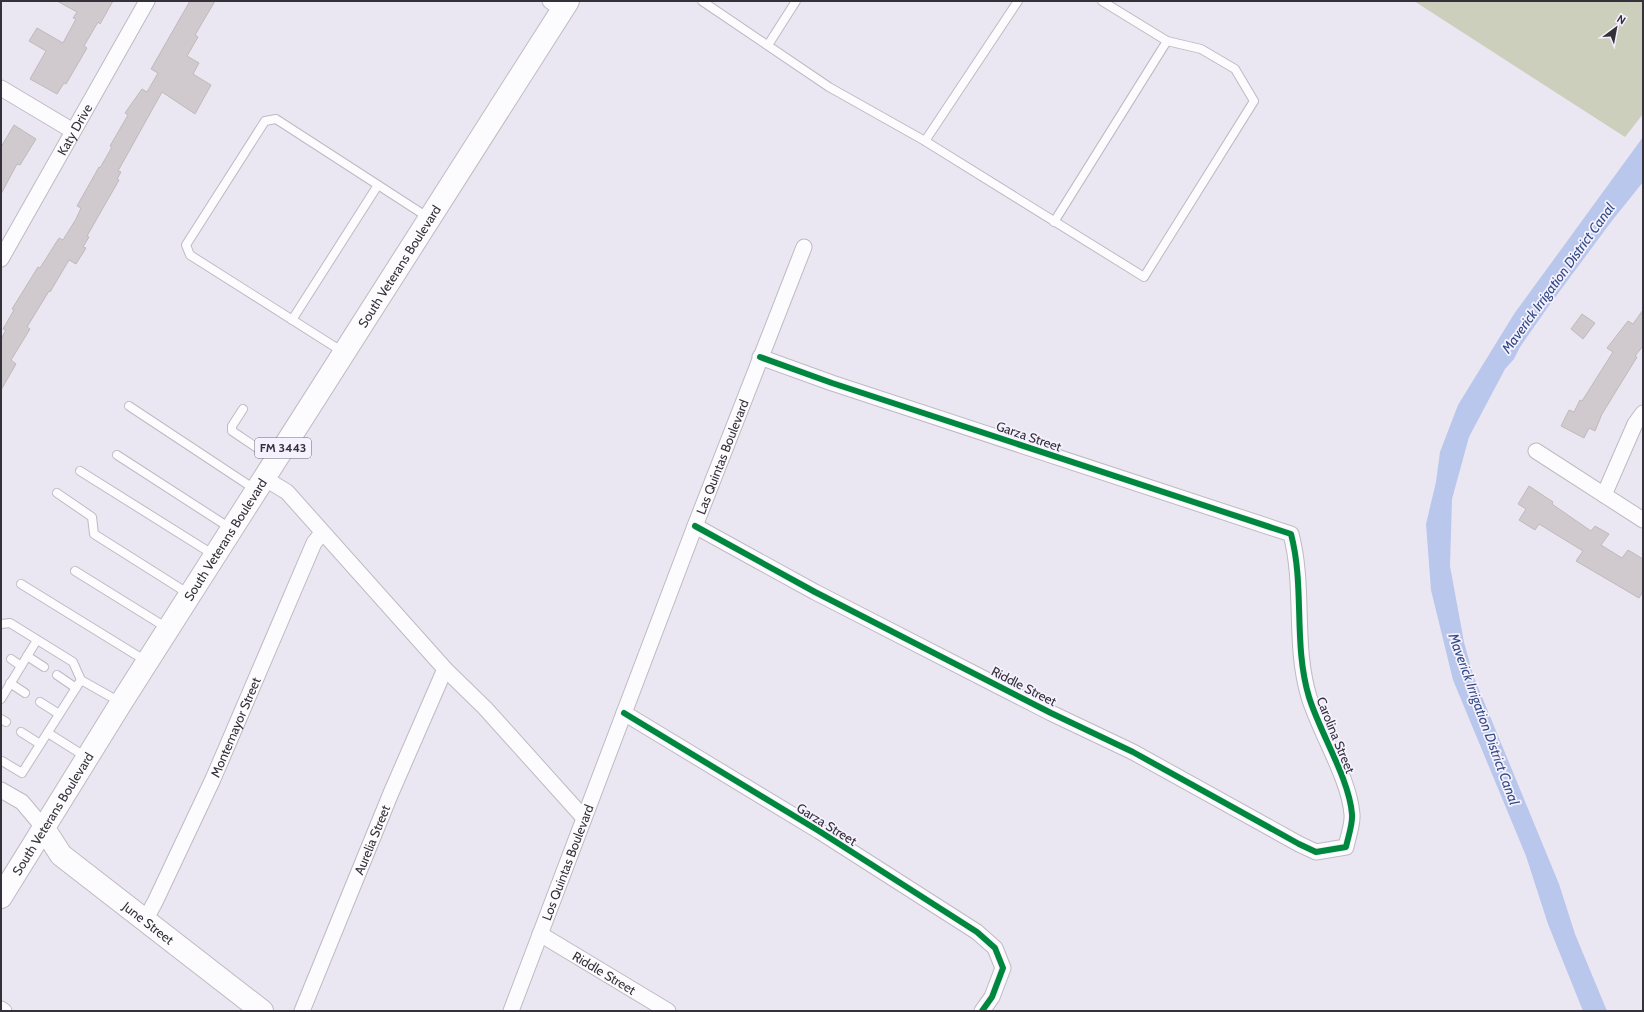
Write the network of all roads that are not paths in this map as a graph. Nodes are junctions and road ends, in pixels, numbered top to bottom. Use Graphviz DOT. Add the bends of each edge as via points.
graph roads {
  1 [pos="147,1"];
  2 [pos="702,1"];
  3 [pos="796,1"];
  4 [pos="1018,1"];
  5 [pos="1102,1"];
  6 [pos="560,4"];
  7 [pos="1166,41"];
  8 [pos="768,45"];
  9 [pos="1,88"];
  10 [pos="73,131"];
  11 [pos="925,142"];
  12 [pos="378,185"];
  13 [pos="429,218"];
  14 [pos="1054,222"];
  15 [pos="804,247"];
  16 [pos="1,259"];
  17 [pos="292,320"];
  18 [pos="343,352"];
  19 [pos="760,357"];
  20 [pos="129,406"];
  21 [pos="243,409"];
  22 [pos="1643,413"];
  23 [pos="1536,451"];
  24 [pos="117,455"];
  25 [pos="276,460"];
  26 [pos="80,470"];
  27 [pos="260,484"];
  28 [pos="57,493"];
  29 [pos="1604,495"];
  30 [pos="1643,520"];
  31 [pos="695,526"];
  32 [pos="232,529"];
  33 [pos="322,533"];
  34 [pos="1291,534"];
  35 [pos="215,556"];
  36 [pos="75,571"];
  37 [pos="21,584"];
  38 [pos="190,595"];
  39 [pos="1,624"];
  40 [pos="168,628"];
  41 [pos="37,640"];
  42 [pos="27,656"];
  43 [pos="11,659"];
  44 [pos="147,662"];
  45 [pos="21,666"];
  46 [pos="44,667"];
  47 [pos="445,669"];
  48 [pos="57,676"];
  49 [pos="81,680"];
  50 [pos="10,683"];
  51 [pos="76,688"];
  52 [pos="25,693"];
  53 [pos="2,696"];
  54 [pos="40,702"];
  55 [pos="121,703"];
  56 [pos="624,713"];
  57 [pos="59,714"];
  58 [pos="21,732"];
  59 [pos="48,733"];
  60 [pos="40,744"];
  61 [pos="87,758"];
  62 [pos="2,761"];
  63 [pos="1,790"];
  64 [pos="584,818"];
  65 [pos="43,827"];
  66 [pos="1346,847"];
  67 [pos="1,897"];
  68 [pos="145,920"];
  69 [pos="540,934"];
  70 [pos="1,1009"];
  71 [pos="4,1011"];
  72 [pos="262,1011"];
  73 [pos="302,1011"];
  74 [pos="511,1011"];
  75 [pos="668,1011"];
  76 [pos="982,1011"];
  1 -- 10 [label="street, Katy Drive"];
  2 -- 8 [label="lane"];
  3 -- 8 [label="lane"];
  4 -- 11 [label="lane"];
  5 -- 7 [label="lane"];
  6 -- 13 [label="main road, South Veterans Boulevard / FM 3443"];
  7 -- 14 [label="lane"];
  7 -- 14 [label="lane" via="1201,49 1235,69 1254,101 1228,146 1144,277"];
  8 -- 11 [label="lane" via="829,87"];
  9 -- 10 [label="street"];
  10 -- 16 [label="street, Katy Drive"];
  11 -- 14 [label="lane"];
  12 -- 13 [label="lane"];
  12 -- 17 [label="lane"];
  12 -- 17 [label="lane" via="276,119 265,121 186,245 190,255"];
  13 -- 18 [label="main road, South Veterans Boulevard / FM 3443"];
  15 -- 19 [label="street, Las Quintas Boulevard"];
  17 -- 18 [label="lane"];
  18 -- 25 [label="main road, South Veterans Boulevard / FM 3443"];
  19 -- 31 [label="street, Las Quintas Boulevard"];
  19 -- 34 [label="street, Garza Street"];
  20 -- 27 [label="lane"];
  21 -- 25 [label="lane" via="232,426 232,431"];
  22 -- 29 [label="street" via="1635,424"];
  23 -- 29 [label="street"];
  24 -- 32 [label="lane"];
  25 -- 27 [label="main road, South Veterans Boulevard / FM 3443"];
  26 -- 35 [label="lane"];
  27 -- 32 [label="main road, South Veterans Boulevard / FM 3443"];
  27 -- 33 [label="street" via="287,492"];
  28 -- 38 [label="lane" via="92,517 94,534"];
  29 -- 30 [label="street"];
  31 -- 56 [label="street, Las Quintas Boulevard"];
  31 -- 66 [label="street, Riddle Street" via="815,592 1051,713 1133,752 1299,844 1316,852"];
  32 -- 35 [label="main road, South Veterans Boulevard / FM 3443"];
  33 -- 47 [label="street"];
  33 -- 68 [label="street, Montemayor Street" via="314,543 213,779"];
  34 -- 66 [label="street, Carolina Street" via="1297,556 1303,666 1308,695 1349,796 1352,815"];
  35 -- 38 [label="main road, South Veterans Boulevard / FM 3443"];
  36 -- 40 [label="lane"];
  37 -- 44 [label="lane"];
  38 -- 40 [label="main road, South Veterans Boulevard / FM 3443"];
  39 -- 41 [label="lane" via="10,623"];
  40 -- 44 [label="main road, South Veterans Boulevard / FM 3443"];
  41 -- 42 [label="lane"];
  41 -- 49 [label="lane" via="73,662"];
  42 -- 45 [label="lane"];
  42 -- 46 [label="lane"];
  43 -- 45 [label="lane"];
  44 -- 55 [label="main road, South Veterans Boulevard / FM 3443"];
  45 -- 50 [label="lane"];
  47 -- 64 [label="street" via="485,708"];
  47 -- 73 [label="street, Aurelia Street"];
  48 -- 51 [label="lane"];
  49 -- 51 [label="lane"];
  49 -- 55 [label="lane"];
  50 -- 52 [label="lane"];
  50 -- 53 [label="lane"];
  51 -- 57 [label="lane"];
  54 -- 57 [label="lane"];
  55 -- 61 [label="main road, South Veterans Boulevard / FM 3443"];
  56 -- 64 [label="street, Los Quintas Boulevard"];
  56 -- 76 [label="street, Garza Street" via="819,831 977,932 995,948 1003,968 992,997"];
  57 -- 59 [label="lane"];
  58 -- 60 [label="lane"];
  59 -- 60 [label="lane"];
  59 -- 61 [label="lane"];
  60 -- 62 [label="lane" via="22,773"];
  61 -- 65 [label="main road, South Veterans Boulevard / FM 3443"];
  63 -- 65 [label="street" via="22,802"];
  64 -- 69 [label="street, Los Quintas Boulevard"];
  65 -- 67 [label="main road, South Veterans Boulevard / FM 3443"];
  65 -- 68 [label="main road, June Street" via="61,855"];
  68 -- 72 [label="main road, June Street"];
  69 -- 74 [label="street, Los Quintas Boulevard"];
  69 -- 75 [label="street, Riddle Street"];
  70 -- 71 [label="street"];
}
